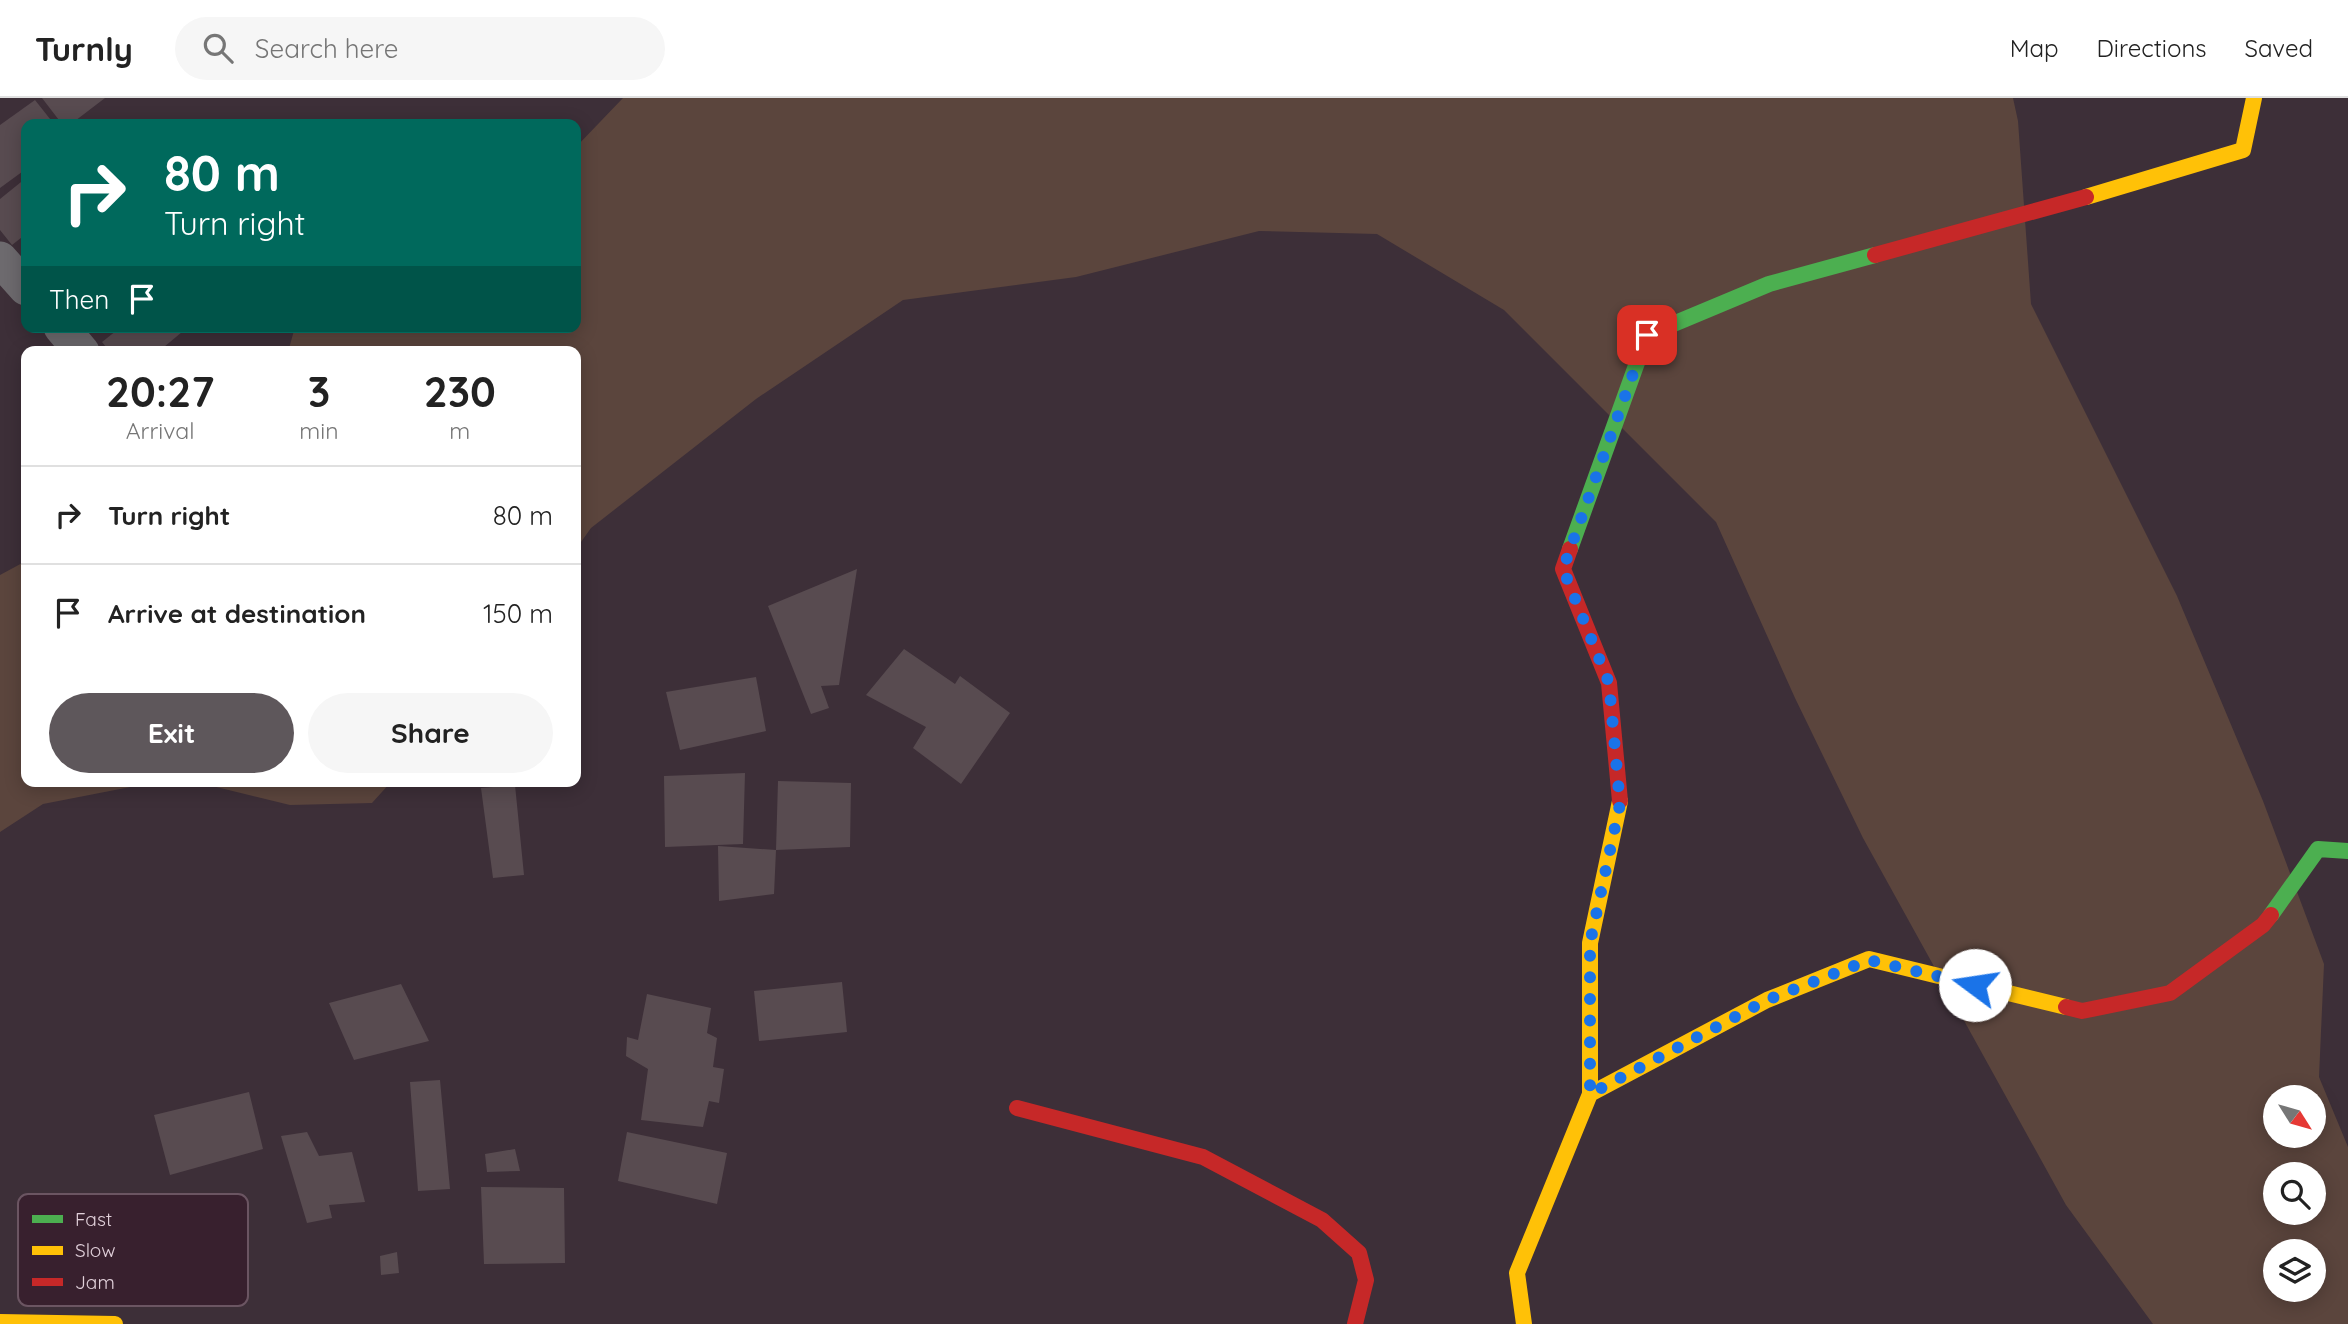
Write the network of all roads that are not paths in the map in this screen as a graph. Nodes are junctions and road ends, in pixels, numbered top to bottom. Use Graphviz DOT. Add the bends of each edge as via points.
graph roads {
  1 [pos="2254,98"];
  2 [pos="0,259"];
  3 [pos="21,282"];
  4 [pos="2348,851"];
  5 [pos="1590,1094"];
  6 [pos="1017,1108"];
  7 [pos="0,1322"];
  8 [pos="115,1324"];
  9 [pos="1354,1324"];
  10 [pos="1524,1324"];
  1 -- 5 [label="street" via="2243,150 1769,284 1647,335 1563,569 1609,683 1620,804 1590,943"];
  2 -- 3 [label="street"];
  4 -- 5 [label="street" via="2318,849 2263,925 2170,993 2082,1011 1869,960 1767,1000"];
  5 -- 10 [label="street" via="1517,1273"];
  6 -- 9 [label="street" via="1203,1157 1322,1220 1359,1253 1366,1280"];
  7 -- 8 [label="street"];
}
